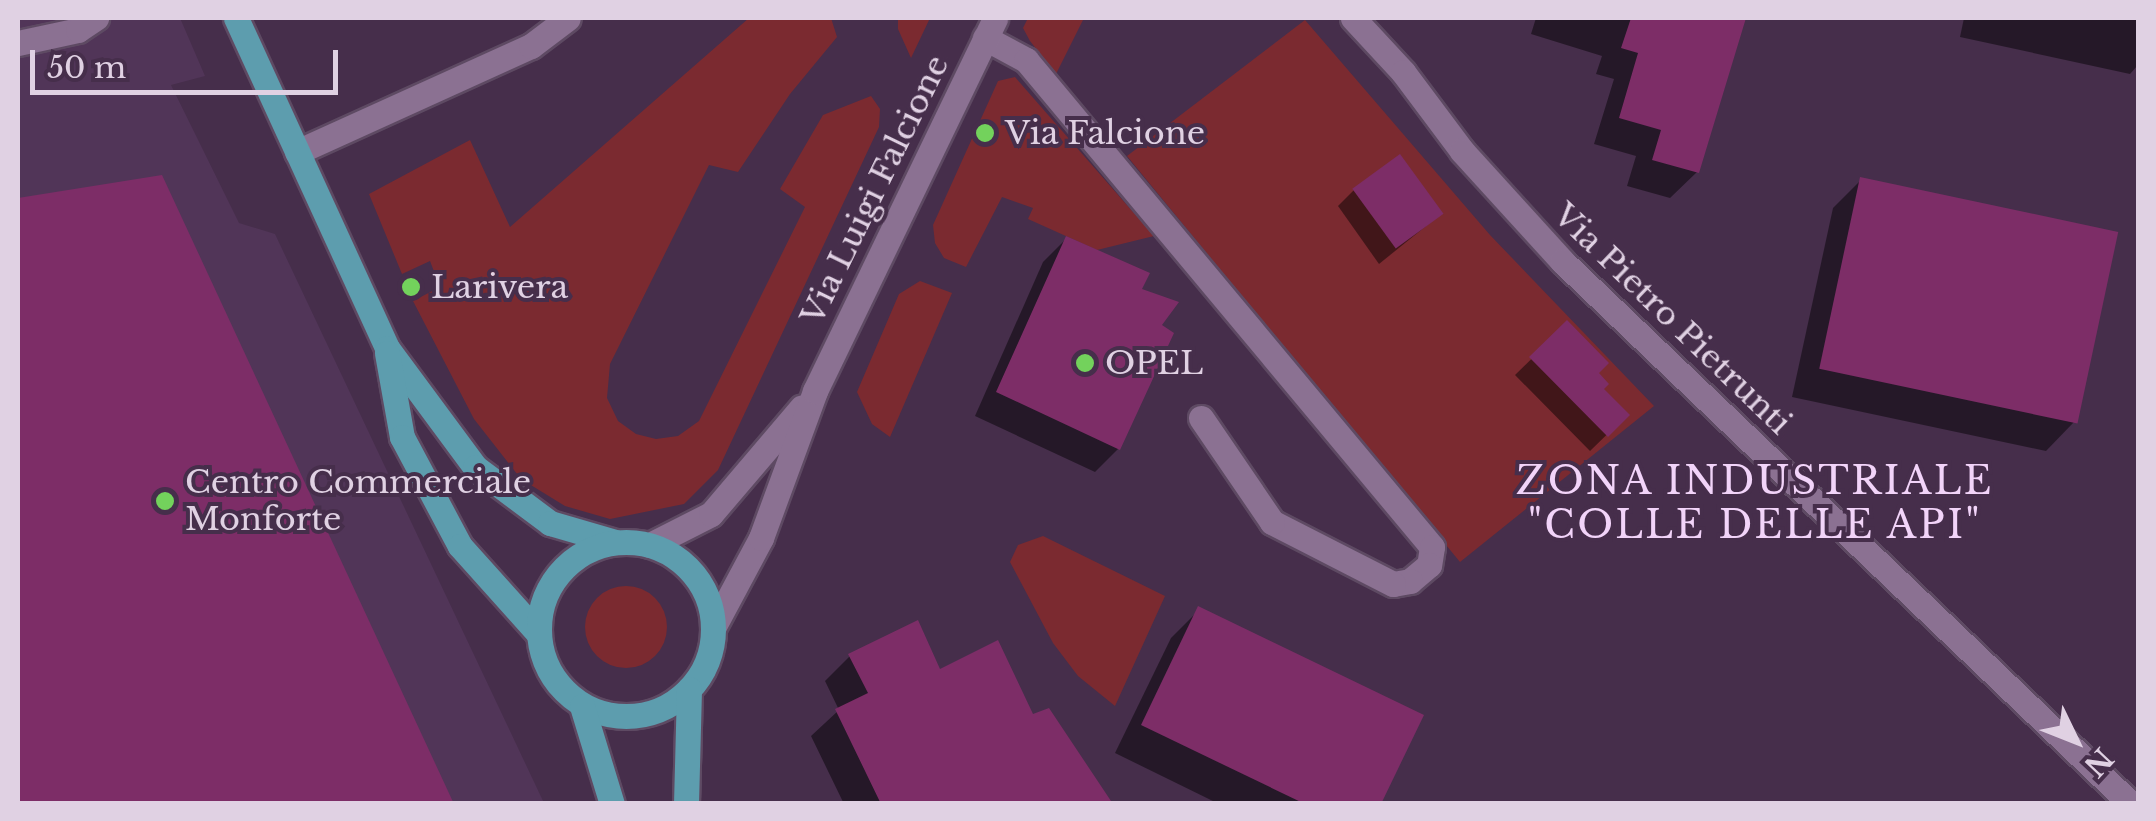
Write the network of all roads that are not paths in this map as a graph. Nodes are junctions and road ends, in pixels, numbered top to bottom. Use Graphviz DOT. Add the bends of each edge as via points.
graph roads {
  1 [pos="96,18"];
  2 [pos="236,18"];
  3 [pos="568,18"];
  4 [pos="1353,18"];
  5 [pos="1381,18"];
  6 [pos="990,28"];
  7 [pos="18,43"];
  8 [pos="1402,72"];
  9 [pos="297,152"];
  10 [pos="386,348"];
  11 [pos="815,392"];
  12 [pos="1201,418"];
  13 [pos="615,542"];
  14 [pos="650,545"];
  15 [pos="714,626"];
  16 [pos="538,633"];
  17 [pos="690,689"];
  18 [pos="582,706"];
  19 [pos="612,804"];
  20 [pos="686,804"];
  21 [pos="2131,804"];
  1 -- 7 [label="street" via="78,30"];
  2 -- 9 [label="main road"];
  3 -- 9 [label="street" via="532,46"];
  4 -- 8 [label="street, Via Pietro Pietrunti"];
  5 -- 8 [label="street, Via Pietro Pietrunti"];
  6 -- 11 [label="street, Via Luigi Falcione"];
  6 -- 12 [label="street" via="1026,60 1432,547 1429,564 1410,581 1393,584 1272,522"];
  8 -- 21 [label="street, Via Pietro Pietrunti" via="1462,151 1562,261"];
  9 -- 10 [label="main road"];
  10 -- 13 [label="main road" via="475,467 550,523"];
  10 -- 16 [label="main road" via="402,437 460,546"];
  11 -- 14 [label="street, Via Luigi Falcione" via="711,514"];
  11 -- 15 [label="street, Via Luigi Falcione" via="760,538"];
  13 -- 14 [label="main road"];
  13 -- 16 [label="main road" via="584,552 559,572 542,601"];
  14 -- 15 [label="main road" via="695,575"];
  15 -- 17 [label="main road" via="708,660"];
  16 -- 18 [label="main road" via="544,662"];
  17 -- 18 [label="main road" via="638,716"];
  17 -- 20 [label="main road"];
  18 -- 19 [label="main road"];
}
